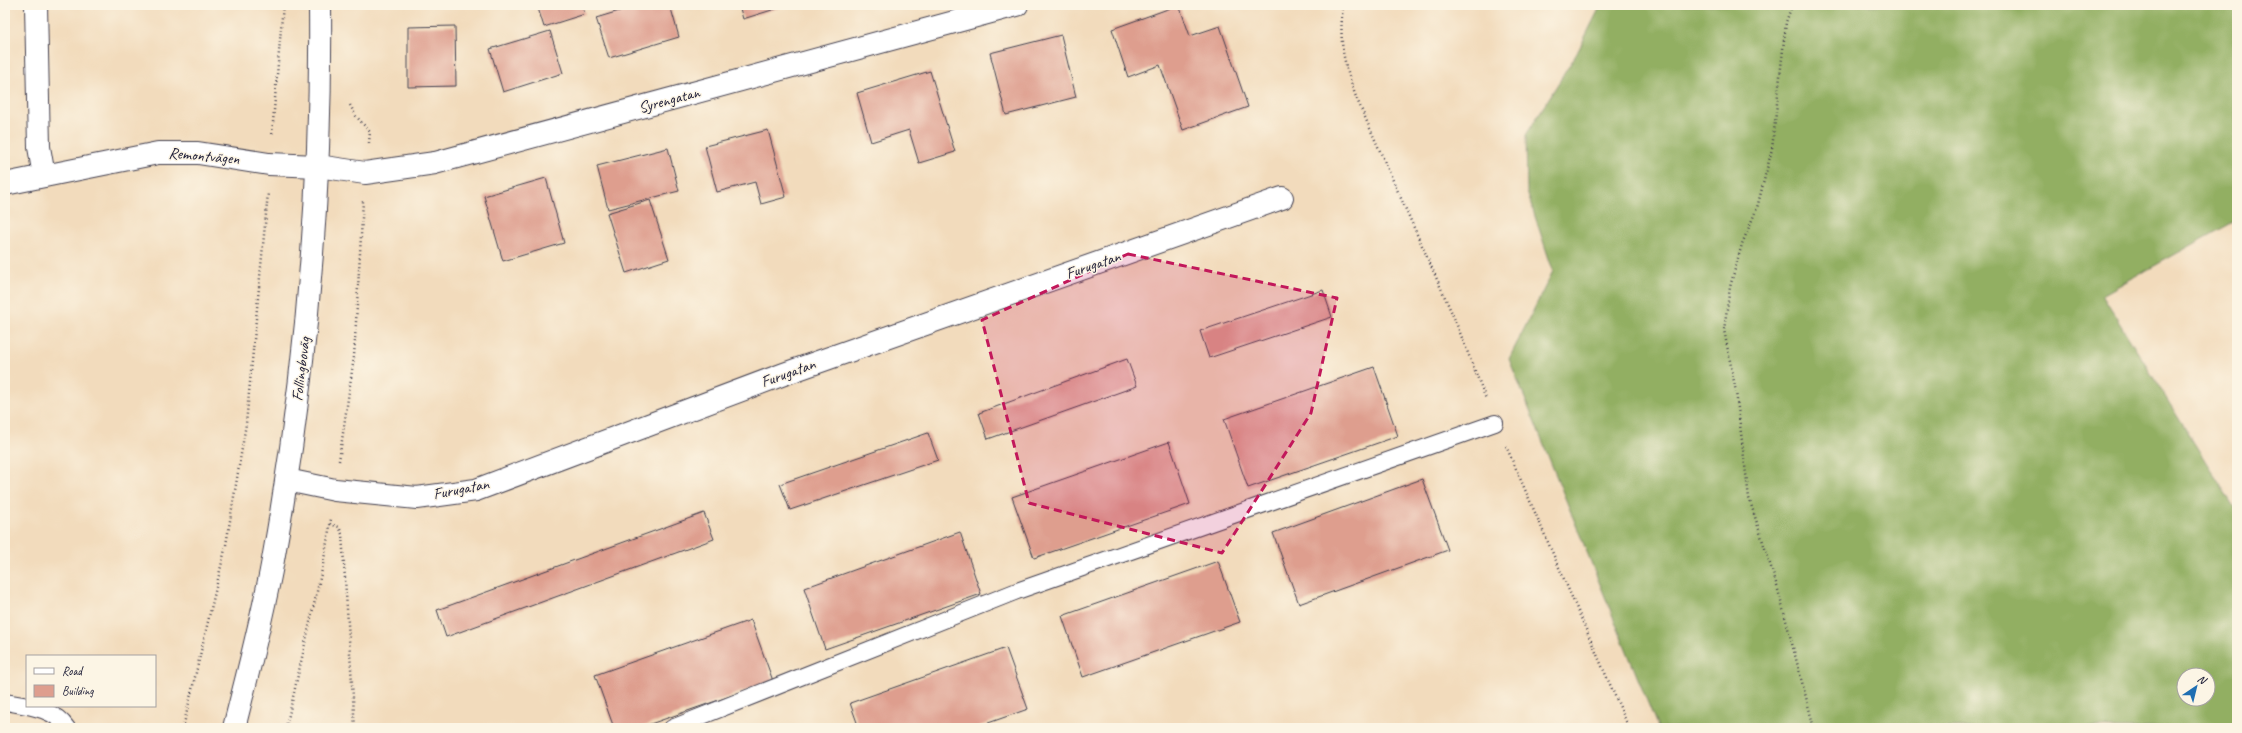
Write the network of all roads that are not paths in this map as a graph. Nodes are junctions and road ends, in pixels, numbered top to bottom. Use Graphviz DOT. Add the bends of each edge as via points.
graph roads {
  1 [pos="36,5"];
  2 [pos="320,5"];
  3 [pos="1017,5"];
  4 [pos="318,166"];
  5 [pos="44,176"];
  6 [pos="5,184"];
  7 [pos="1282,198"];
  8 [pos="1496,423"];
  9 [pos="286,480"];
  10 [pos="5,702"];
  11 [pos="26,706"];
  12 [pos="31,707"];
  13 [pos="67,728"];
  14 [pos="234,728"];
  15 [pos="672,728"];
  1 -- 5 [label="street" via="39,147"];
  2 -- 4 [label="street, Follingboväg"];
  3 -- 4 [label="street, Syrengatan" via="435,163 365,173"];
  4 -- 5 [label="street, Remontvägen" via="269,164 198,153 158,153"];
  4 -- 9 [label="street, Follingboväg" via="303,358"];
  5 -- 6 [label="street, Remontvägen"];
  7 -- 9 [label="street, Furugatan" via="791,372 476,490 417,498 335,490"];
  8 -- 15 [label="lane" via="1017,591"];
  9 -- 14 [label="street, Follingboväg" via="273,562"];
  10 -- 11 [label="lane"];
  12 -- 13 [label="lane" via="42,709 62,721"];
}
